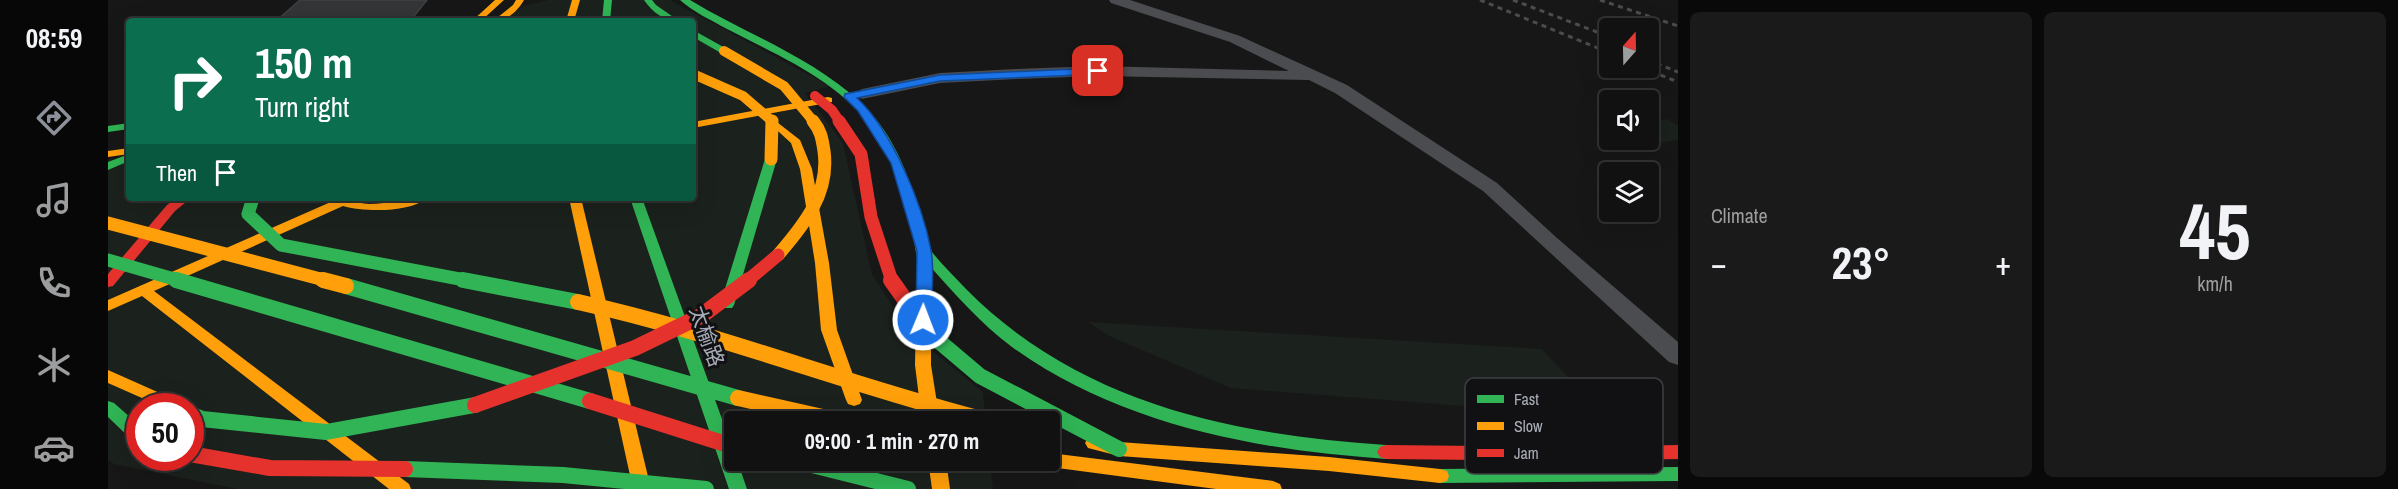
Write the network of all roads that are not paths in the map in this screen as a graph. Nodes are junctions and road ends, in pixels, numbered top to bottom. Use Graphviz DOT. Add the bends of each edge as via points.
graph roads {
  1 [pos="500,0"];
  2 [pos="520,0"];
  3 [pos="576,0"];
  4 [pos="608,0"];
  5 [pos="648,0"];
  6 [pos="684,0"];
  7 [pos="1116,0"];
  8 [pos="479,18"];
  9 [pos="501,18"];
  10 [pos="571,18"];
  11 [pos="606,18"];
  12 [pos="670,18"];
  13 [pos="696,35"];
  14 [pos="740,60"];
  15 [pos="696,75"];
  16 [pos="1313,76"];
  17 [pos="855,95"];
  18 [pos="773,122"];
  19 [pos="696,124"];
  20 [pos="126,126"];
  21 [pos="108,129"];
  22 [pos="126,137"];
  23 [pos="108,140"];
  24 [pos="126,151"];
  25 [pos="108,154"];
  26 [pos="126,158"];
  27 [pos="108,166"];
  28 [pos="181,201"];
  29 [pos="252,201"];
  30 [pos="337,201"];
  31 [pos="342,201"];
  32 [pos="407,201"];
  33 [pos="577,201"];
  34 [pos="637,201"];
  35 [pos="108,223"];
  36 [pos="924,251"];
  37 [pos="108,260"];
  38 [pos="108,283"];
  39 [pos="146,292"];
  40 [pos="108,306"];
  41 [pos="719,356"];
  42 [pos="1678,356"];
  43 [pos="108,376"];
  44 [pos="717,379"];
  45 [pos="145,393"];
  46 [pos="108,407"];
  47 [pos="796,411"];
  48 [pos="858,411"];
  49 [pos="929,411"];
  50 [pos="942,411"];
  51 [pos="712,413"];
  52 [pos="204,419"];
  53 [pos="126,424"];
  54 [pos="1061,436"];
  55 [pos="724,443"];
  56 [pos="1119,449"];
  57 [pos="1678,452"];
  58 [pos="1465,453"];
  59 [pos="1663,453"];
  60 [pos="204,458"];
  61 [pos="1060,460"];
  62 [pos="836,471"];
  63 [pos="879,471"];
  64 [pos="939,471"];
  65 [pos="1678,474"];
  66 [pos="402,489"];
  67 [pos="642,489"];
  68 [pos="706,489"];
  69 [pos="738,489"];
  70 [pos="889,489"];
  71 [pos="908,489"];
  72 [pos="941,489"];
  73 [pos="1273,489"];
  1 -- 8 [label="main road"];
  2 -- 9 [label="main road"];
  3 -- 10 [label="main road"];
  4 -- 11 [label="main road"];
  5 -- 12 [label="main road"];
  6 -- 17 [label="main road" via="715,21"];
  7 -- 16 [label="street" via="1235,39"];
  13 -- 14 [label="main road, bridge"];
  14 -- 52 [label="main road, bridge" via="784,86 821,130 825,158 822,191 801,229 769,265 701,316 635,348 478,405 326,432"];
  14 -- 56 [label="main road, bridge" via="803,87 832,110 861,154 871,217 891,282 930,335 980,376"];
  15 -- 18 [label="main road, bridge" via="743,96"];
  16 -- 17 [label="street" via="1098,71 1016,74 940,78"];
  16 -- 42 [label="street" via="1341,89 1490,187"];
  17 -- 19 [label="main road"];
  17 -- 36 [label="main road" via="897,163"];
  18 -- 41 [label="main road, bridge" via="771,159 725,310"];
  18 -- 48 [label="main road" via="796,142 806,169 829,330"];
  20 -- 21 [label="main road"];
  22 -- 23 [label="main road"];
  24 -- 25 [label="main road"];
  26 -- 27 [label="main road"];
  28 -- 38 [label="main road, bridge"];
  29 -- 50 [label="main road, bridge" via="248,214 281,246 633,312"];
  30 -- 39 [label="main road"];
  31 -- 32 [label="main road" via="376,207"];
  33 -- 67 [label="main road"];
  34 -- 51 [label="main road, 太榆路"];
  35 -- 47 [label="main road, bridge"];
  36 -- 49 [label="main road" via="923,366"];
  36 -- 58 [label="main road" via="978,312 1037,356 1112,394 1202,425 1266,438 1358,451"];
  37 -- 55 [label="main road, bridge" via="522,379"];
  39 -- 40 [label="main road"];
  39 -- 66 [label="main road"];
  43 -- 45 [label="main road"];
  44 -- 51 [label="main road"];
  46 -- 53 [label="main road"];
  51 -- 69 [label="main road, 太榆路"];
  54 -- 56 [label="main road, bridge"];
  56 -- 65 [label="main road" via="1329,464 1445,477"];
  57 -- 59 [label="main road"];
  60 -- 68 [label="main road, bridge" via="223,464 309,471 563,475"];
  61 -- 73 [label="main road"];
  62 -- 71 [label="main road, bridge"];
  63 -- 70 [label="main road"];
  64 -- 72 [label="main road"];
}
